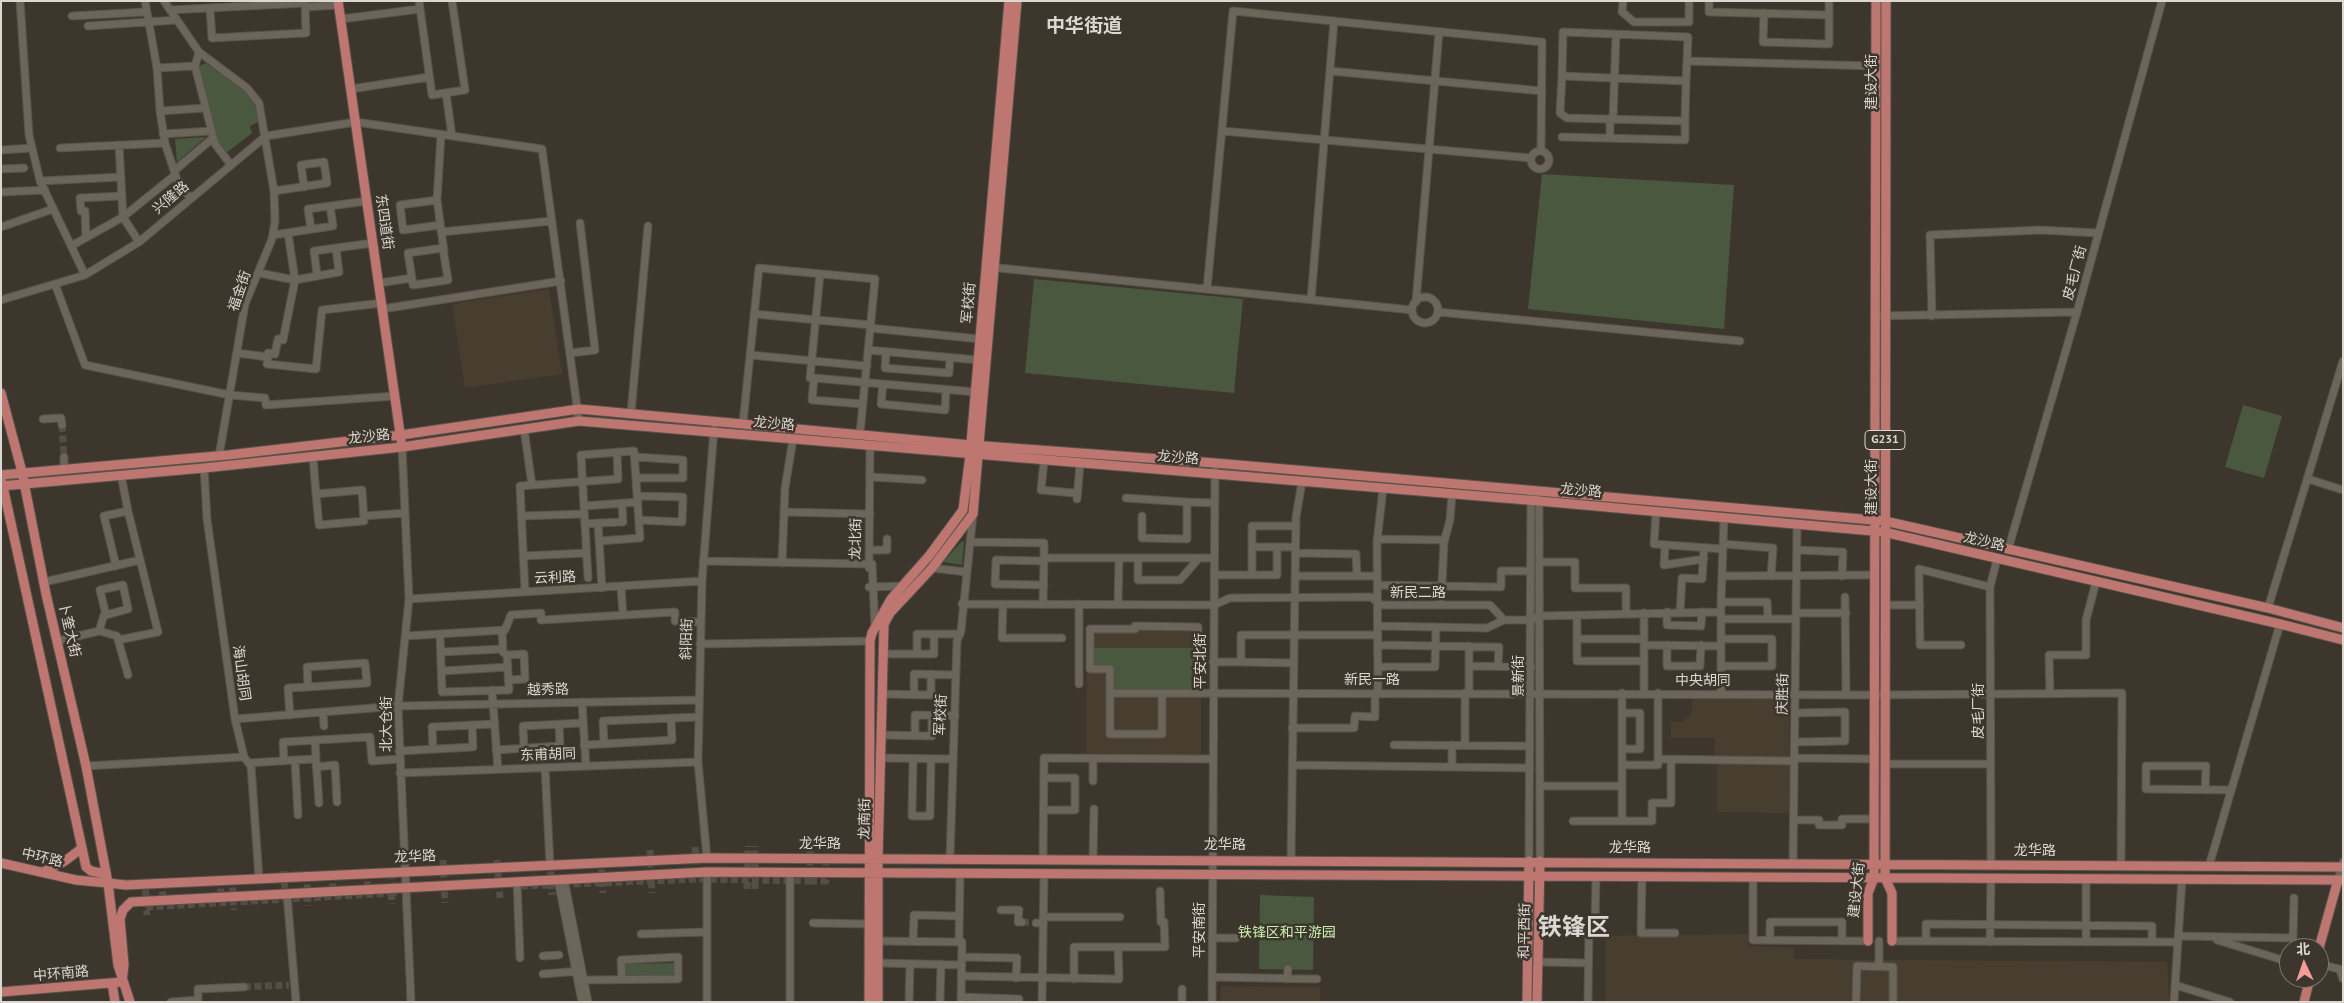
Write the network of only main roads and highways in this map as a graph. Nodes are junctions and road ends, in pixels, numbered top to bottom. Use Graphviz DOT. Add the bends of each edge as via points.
graph roads {
  1 [pos="1009,1"];
  2 [pos="1017,1"];
  3 [pos="1876,1"];
  4 [pos="1886,1"];
  5 [pos="338,3"];
  6 [pos="990,267"];
  7 [pos="1,394"];
  8 [pos="400,435"];
  9 [pos="975,445"];
  10 [pos="402,447"];
  11 [pos="974,456"];
  12 [pos="22,472"];
  13 [pos="1,474"];
  14 [pos="2,484"];
  15 [pos="24,484"];
  16 [pos="1875,520"];
  17 [pos="1886,521"];
  18 [pos="1875,532"];
  19 [pos="1885,533"];
  20 [pos="2343,628"];
  21 [pos="872,634"];
  22 [pos="884,638"];
  23 [pos="2343,640"];
  24 [pos="82,848"];
  25 [pos="873,858"];
  26 [pos="1529,861"];
  27 [pos="1540,861"];
  28 [pos="1,863"];
  29 [pos="1874,864"];
  30 [pos="1885,864"];
  31 [pos="2342,865"];
  32 [pos="43,872"];
  33 [pos="868,872"];
  34 [pos="878,873"];
  35 [pos="1529,876"];
  36 [pos="1540,876"];
  37 [pos="1874,878"];
  38 [pos="1885,878"];
  39 [pos="107,879"];
  40 [pos="76,880"];
  41 [pos="2340,880"];
  42 [pos="2322,938"];
  43 [pos="1868,941"];
  44 [pos="1892,941"];
  45 [pos="122,982"];
  46 [pos="112,983"];
  47 [pos="2308,988"];
  48 [pos="1,992"];
  49 [pos="115,1002"];
  50 [pos="130,1002"];
  51 [pos="869,1002"];
  52 [pos="878,1002"];
  53 [pos="1527,1002"];
  54 [pos="1537,1002"];
  55 [pos="2304,1002"];
  1 -- 6 [label="main road, 军校街"];
  2 -- 6 [label="main road, 军校街"];
  3 -- 16 [label="main road, 建设大街 / G231"];
  4 -- 17 [label="main road, 建设大街 / G231"];
  5 -- 8 [label="main road, 东四道街"];
  6 -- 9 [label="main road, 军校街"];
  6 -- 9 [label="main road, 军校街" via="978,360"];
  7 -- 12 [label="main road, 卜奎大街"];
  8 -- 9 [label="main road, 龙沙路" via="579,409"];
  8 -- 10 [label="main road, 东四道街"];
  8 -- 12 [label="main road, 龙沙路" via="219,456"];
  9 -- 11 [label="main road, 军校街"];
  9 -- 16 [label="main road, 龙沙路"];
  10 -- 11 [label="main road, 龙沙路" via="579,421"];
  10 -- 15 [label="main road, 龙沙路"];
  11 -- 18 [label="main road, 龙沙路"];
  11 -- 21 [label="main road, 军校街" via="963,510 892,599"];
  11 -- 22 [label="main road, 军校街" via="973,514 932,568 890,613 884,624"];
  12 -- 13 [label="main road, 龙沙路"];
  12 -- 15 [label="main road, 卜奎大街"];
  14 -- 15 [label="main road, 龙沙路"];
  14 -- 24 [label="main road"];
  15 -- 39 [label="main road, 卜奎大街" via="86,766"];
  16 -- 17 [label="main road, 龙沙路"];
  16 -- 18 [label="main road, 建设大街 / G231"];
  17 -- 19 [label="main road, 建设大街 / G231"];
  17 -- 20 [label="main road, 龙沙路"];
  18 -- 19 [label="main road, 龙沙路"];
  18 -- 29 [label="main road, 建设大街 / G231"];
  19 -- 23 [label="main road, 龙沙路"];
  19 -- 30 [label="main road, 建设大街 / G231"];
  21 -- 25 [label="main road, 龙南街"];
  22 -- 25 [label="main road, 龙南街"];
  24 -- 32 [label="main road"];
  24 -- 39 [label="main road" via="86,867"];
  25 -- 26 [label="main road, 龙华路"];
  25 -- 33 [label="main road, 龙南街"];
  25 -- 34 [label="main road, 龙南街"];
  25 -- 39 [label="main road, 龙华路" via="707,858 126,885"];
  26 -- 27 [label="main road, 龙华路"];
  26 -- 35 [label="main road, 和平西街"];
  27 -- 29 [label="main road, 龙华路"];
  27 -- 36 [label="main road, 和平西街"];
  28 -- 32 [label="main road, 中环路"];
  29 -- 30 [label="main road, 龙华路"];
  29 -- 37 [label="main road, 建设大街"];
  30 -- 31 [label="main road, 龙华路"];
  30 -- 38 [label="main road, 建设大街 / G231"];
  32 -- 40 [label="main road, 中环路"];
  33 -- 34 [label="main road, 龙华路"];
  33 -- 45 [label="main road, 龙华路" via="707,872 131,902 122,910 120,919 124,965"];
  33 -- 51 [label="main road, 龙南街"];
  34 -- 35 [label="main road, 龙华路"];
  34 -- 52 [label="main road, 龙南街"];
  35 -- 36 [label="main road, 龙华路"];
  35 -- 53 [label="main road, 和平西街"];
  36 -- 37 [label="main road, 龙华路"];
  36 -- 54 [label="main road, 和平西街"];
  37 -- 38 [label="main road, 龙华路"];
  37 -- 43 [label="main road, 建设大街" via="1868,893"];
  38 -- 41 [label="main road, 龙华路"];
  38 -- 44 [label="main road, 建设大街" via="1892,893"];
  39 -- 40 [label="main road, 龙华路"];
  39 -- 45 [label="main road"];
  41 -- 42 [label="main road"];
  45 -- 46 [label="main road, 中环南路"];
  45 -- 50 [label="main road"];
  46 -- 48 [label="main road, 中环南路"];
  46 -- 49 [label="main road"];
  47 -- 55 [label="main road"];
}
